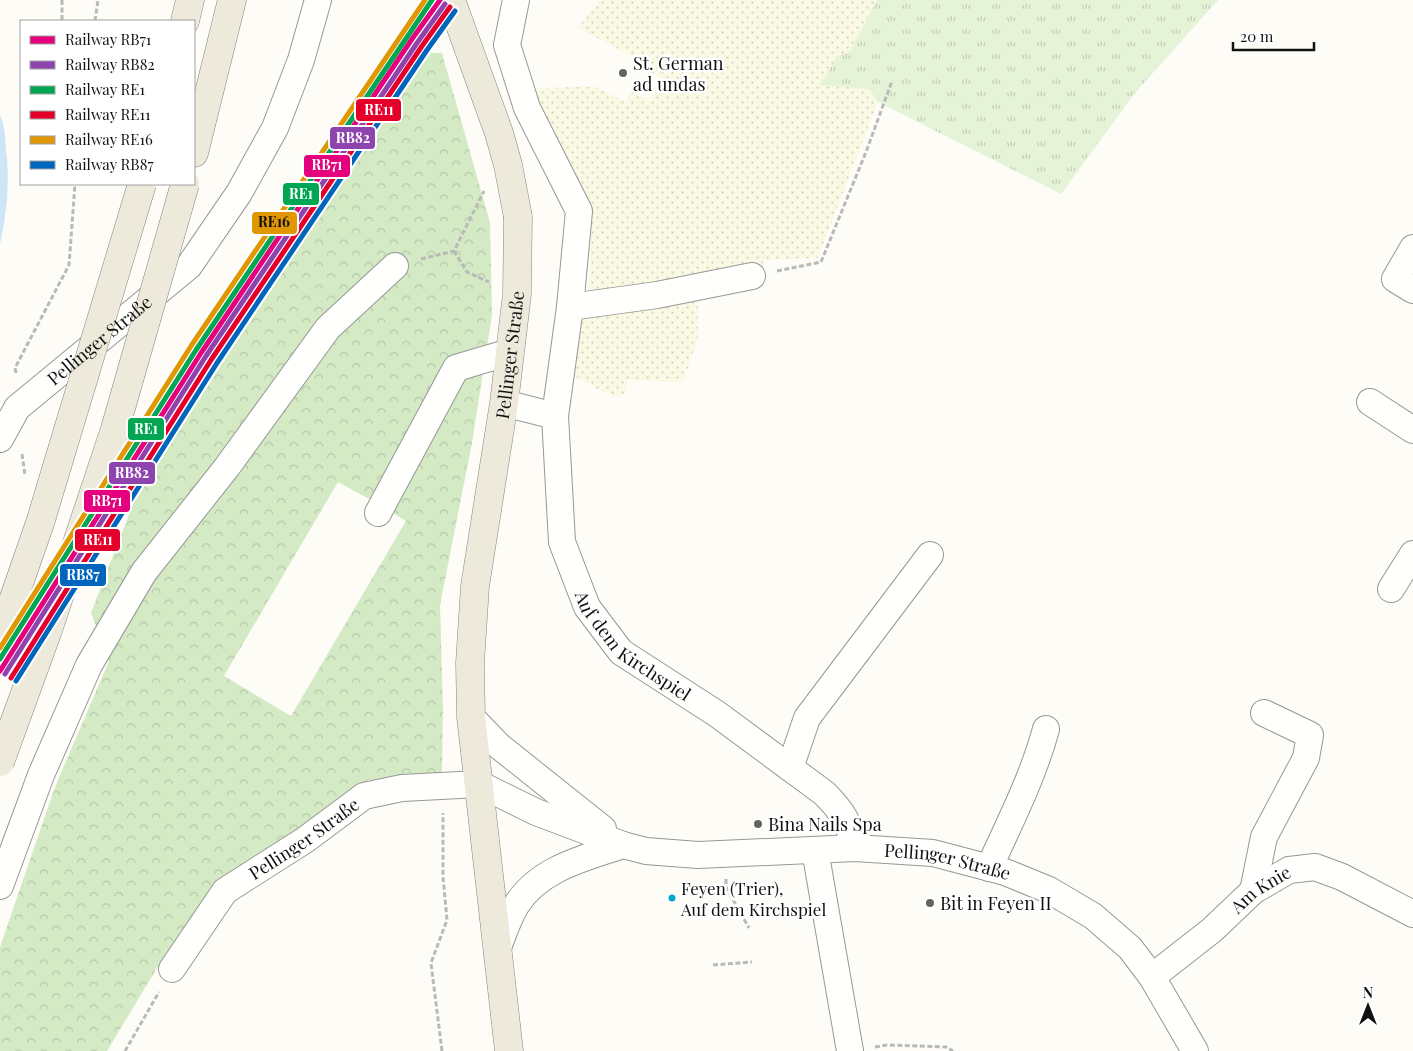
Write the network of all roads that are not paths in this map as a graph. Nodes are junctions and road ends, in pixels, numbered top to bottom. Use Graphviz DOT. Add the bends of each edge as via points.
graph roads {
  1 [pos="190,0"];
  2 [pos="232,0"];
  3 [pos="318,0"];
  4 [pos="451,0"];
  5 [pos="516,0"];
  6 [pos="185,20"];
  7 [pos="195,149"];
  8 [pos="142,185"];
  9 [pos="186,185"];
  10 [pos="1413,248"];
  11 [pos="395,266"];
  12 [pos="752,276"];
  13 [pos="1413,290"];
  14 [pos="570,307"];
  15 [pos="510,352"];
  16 [pos="1370,402"];
  17 [pos="504,403"];
  18 [pos="555,416"];
  19 [pos="1413,430"];
  20 [pos="0,439"];
  21 [pos="378,513"];
  22 [pos="1413,554"];
  23 [pos="930,555"];
  24 [pos="1391,589"];
  25 [pos="0,638"];
  26 [pos="1264,713"];
  27 [pos="472,717"];
  28 [pos="1046,729"];
  29 [pos="0,762"];
  30 [pos="790,768"];
  31 [pos="479,784"];
  32 [pos="623,845"];
  33 [pos="855,848"];
  34 [pos="815,850"];
  35 [pos="988,868"];
  36 [pos="0,886"];
  37 [pos="1253,891"];
  38 [pos="1413,914"];
  39 [pos="496,950"];
  40 [pos="172,969"];
  41 [pos="1152,977"];
  42 [pos="509,1051"];
  43 [pos="850,1051"];
  44 [pos="1195,1051"];
  1 -- 6 [label="main road"];
  2 -- 7 [label="main road"];
  3 -- 20 [label="street, Pellinger Straße" via="302,60 275,128 240,193 189,266 17,408"];
  4 -- 15 [label="main road, Pellinger Straße, bridge" via="499,133 518,217 517,294"];
  5 -- 14 [label="street" via="507,45 527,108 579,211"];
  8 -- 25 [label="main road, bridge" via="40,523"];
  9 -- 29 [label="main road, bridge" via="115,429"];
  10 -- 13 [label="street" via="1395,279"];
  11 -- 36 [label="street" via="328,328 144,572 89,665 41,776"];
  12 -- 14 [label="street" via="657,295"];
  14 -- 18 [label="street"];
  15 -- 17 [label="main road, Pellinger Straße"];
  15 -- 21 [label="street" via="456,368"];
  16 -- 19 [label="street"];
  17 -- 18 [label="street"];
  17 -- 27 [label="main road, Pellinger Straße" via="475,586 470,663"];
  18 -- 30 [label="street, Auf dem Kirchspiel" via="562,542 587,607 621,652 717,714"];
  22 -- 24 [label="street"];
  23 -- 30 [label="street" via="807,718"];
  26 -- 37 [label="street" via="1310,735 1306,758 1264,837"];
  27 -- 31 [label="main road, Pellinger Straße"];
  27 -- 32 [label="street, Pellinger Straße" via="499,746"];
  28 -- 35 [label="street" via="1024,794"];
  30 -- 33 [label="street, Auf dem Kirchspiel" via="837,806 849,824"];
  31 -- 32 [label="street, Pellinger Straße" via="536,812"];
  31 -- 39 [label="main road"];
  31 -- 40 [label="street, Pellinger Straße" via="402,788 364,796 305,840 225,891"];
  32 -- 34 [label="street, Pellinger Straße" via="662,853 698,855"];
  32 -- 39 [label="street" via="572,862 536,883 518,903"];
  33 -- 34 [label="street, Pellinger Straße"];
  33 -- 35 [label="street, Pellinger Straße" via="933,853"];
  34 -- 43 [label="street"];
  35 -- 41 [label="street, Pellinger Straße" via="1049,890 1093,916 1130,948"];
  37 -- 38 [label="street, Am Knie" via="1289,870 1315,867"];
  37 -- 41 [label="street, Am Knie" via="1212,930"];
  39 -- 42 [label="main road"];
  41 -- 44 [label="street, Pellinger Straße"];
}
